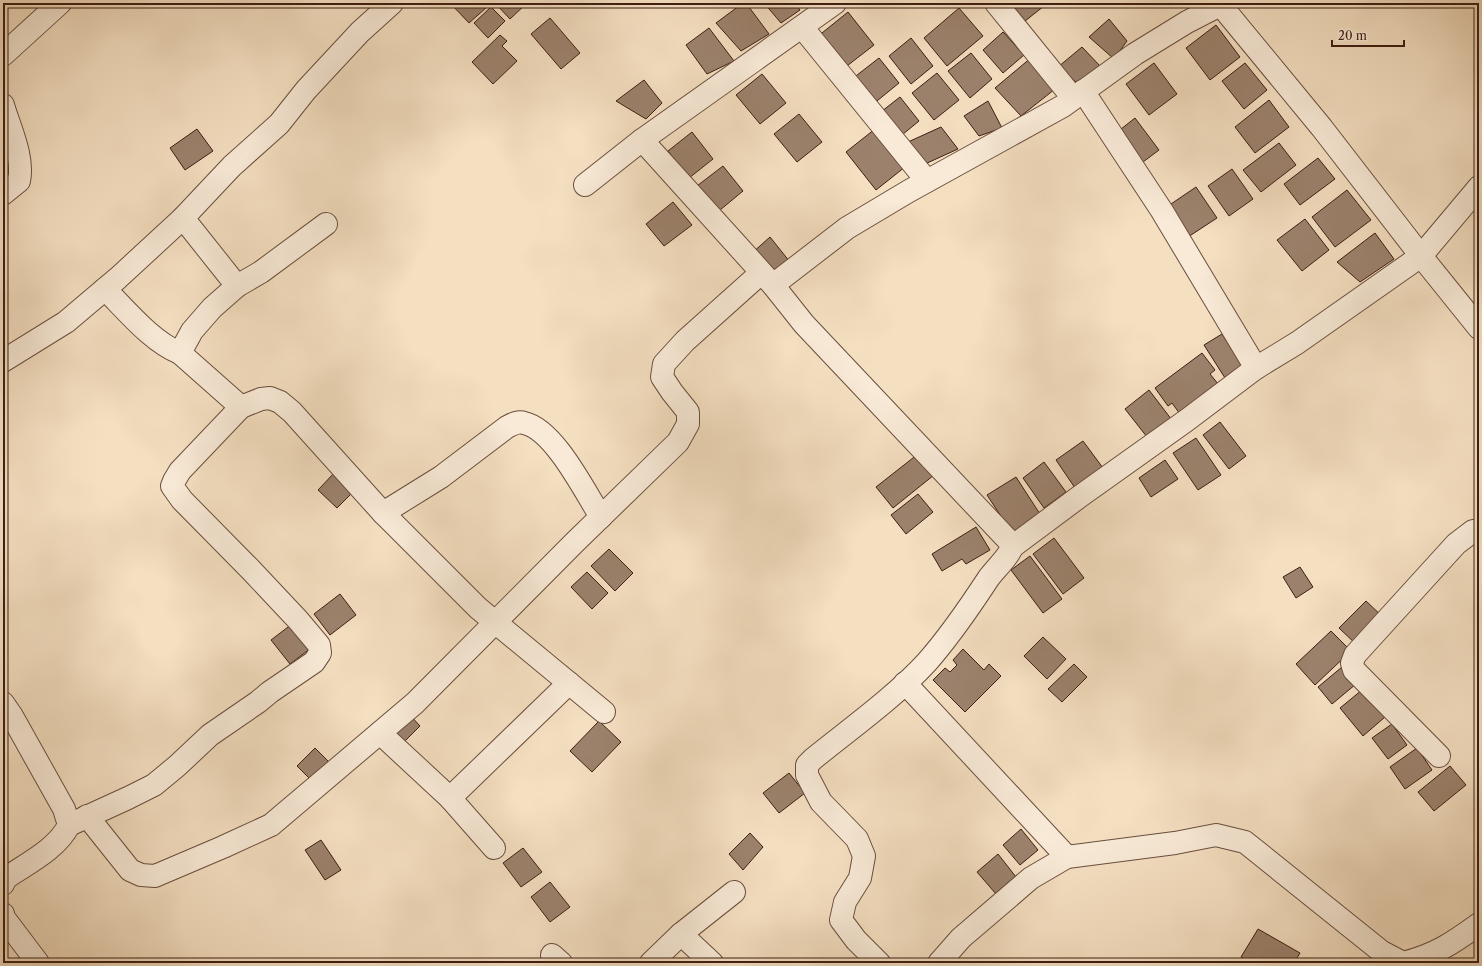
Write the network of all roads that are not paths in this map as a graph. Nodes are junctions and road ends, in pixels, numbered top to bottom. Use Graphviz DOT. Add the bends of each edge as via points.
graph roads {
  1 [pos="60,3"];
  2 [pos="392,3"];
  3 [pos="835,3"];
  4 [pos="996,3"];
  5 [pos="1220,4"];
  6 [pos="802,27"];
  7 [pos="3,54"];
  8 [pos="1078,95"];
  9 [pos="3,105"];
  10 [pos="642,140"];
  11 [pos="927,181"];
  12 [pos="585,185"];
  13 [pos="1479,188"];
  14 [pos="3,194"];
  15 [pos="183,218"];
  16 [pos="326,224"];
  17 [pos="1421,256"];
  18 [pos="767,279"];
  19 [pos="237,286"];
  20 [pos="104,290"];
  21 [pos="1479,328"];
  22 [pos="180,353"];
  23 [pos="3,361"];
  24 [pos="1256,368"];
  25 [pos="241,407"];
  26 [pos="383,513"];
  27 [pos="601,516"];
  28 [pos="1479,530"];
  29 [pos="1012,548"];
  30 [pos="495,622"];
  31 [pos="569,683"];
  32 [pos="905,683"];
  33 [pos="3,703"];
  34 [pos="604,712"];
  35 [pos="380,733"];
  36 [pos="1439,756"];
  37 [pos="450,798"];
  38 [pos="78,820"];
  39 [pos="494,848"];
  40 [pos="1067,858"];
  41 [pos="3,884"];
  42 [pos="734,892"];
  43 [pos="3,914"];
  44 [pos="1479,924"];
  45 [pos="681,934"];
  46 [pos="38,963"];
  47 [pos="650,963"];
  48 [pos="712,963"];
  49 [pos="879,963"];
  50 [pos="939,963"];
  1 -- 7 [label="street"];
  2 -- 15 [label="street" via="360,32 306,90 279,124 232,166"];
  3 -- 6 [label="street"];
  4 -- 8 [label="street"];
  5 -- 8 [label="street" via="1135,54"];
  5 -- 17 [label="street" via="1322,128"];
  6 -- 10 [label="street"];
  6 -- 11 [label="street"];
  8 -- 11 [label="street" via="1063,106"];
  8 -- 24 [label="street" via="1162,211"];
  9 -- 14 [label="street" via="18,152 21,172 19,181"];
  10 -- 12 [label="street"];
  10 -- 18 [label="street"];
  11 -- 18 [label="street"];
  13 -- 17 [label="street"];
  15 -- 19 [label="street"];
  15 -- 20 [label="street"];
  16 -- 19 [label="street" via="261,272"];
  17 -- 21 [label="street"];
  17 -- 24 [label="street" via="1297,344"];
  18 -- 27 [label="street" via="685,341 664,364 662,377 688,412 688,424 678,442"];
  18 -- 29 [label="street" via="804,324 1008,540"];
  19 -- 22 [label="street" via="212,308 192,331"];
  20 -- 22 [label="street" via="155,338"];
  20 -- 23 [label="street" via="66,322"];
  22 -- 25 [label="street"];
  24 -- 29 [label="street"];
  25 -- 26 [label="street" via="260,399 270,398 280,402"];
  25 -- 38 [label="street" via="180,471 172,486 182,500 298,620 319,645 320,653 314,662 210,735 154,784"];
  26 -- 27 [label="street" via="441,477 507,427 525,423 541,430 556,446"];
  26 -- 30 [label="street"];
  27 -- 30 [label="street"];
  28 -- 36 [label="street" via="1473,531 1456,544 1355,655 1352,663 1354,670"];
  29 -- 32 [label="street" via="954,630 926,664"];
  30 -- 31 [label="street"];
  30 -- 35 [label="street" via="415,703"];
  31 -- 34 [label="street"];
  31 -- 37 [label="street"];
  32 -- 40 [label="street"];
  32 -- 49 [label="street" via="807,765 807,775 821,802 857,839 864,856 860,878 845,902 841,920 856,940"];
  33 -- 38 [label="street" via="64,809"];
  35 -- 37 [label="street"];
  35 -- 38 [label="street" via="271,824 155,876 141,875 130,870"];
  37 -- 39 [label="street"];
  38 -- 41 [label="street" via="52,847 6,878"];
  40 -- 44 [label="street" via="1216,835 1245,842 1382,952 1403,963 1449,946"];
  40 -- 50 [label="street" via="1031,878 961,938"];
  42 -- 45 [label="street"];
  43 -- 46 [label="street"];
  45 -- 47 [label="street"];
  45 -- 48 [label="street"];
}
